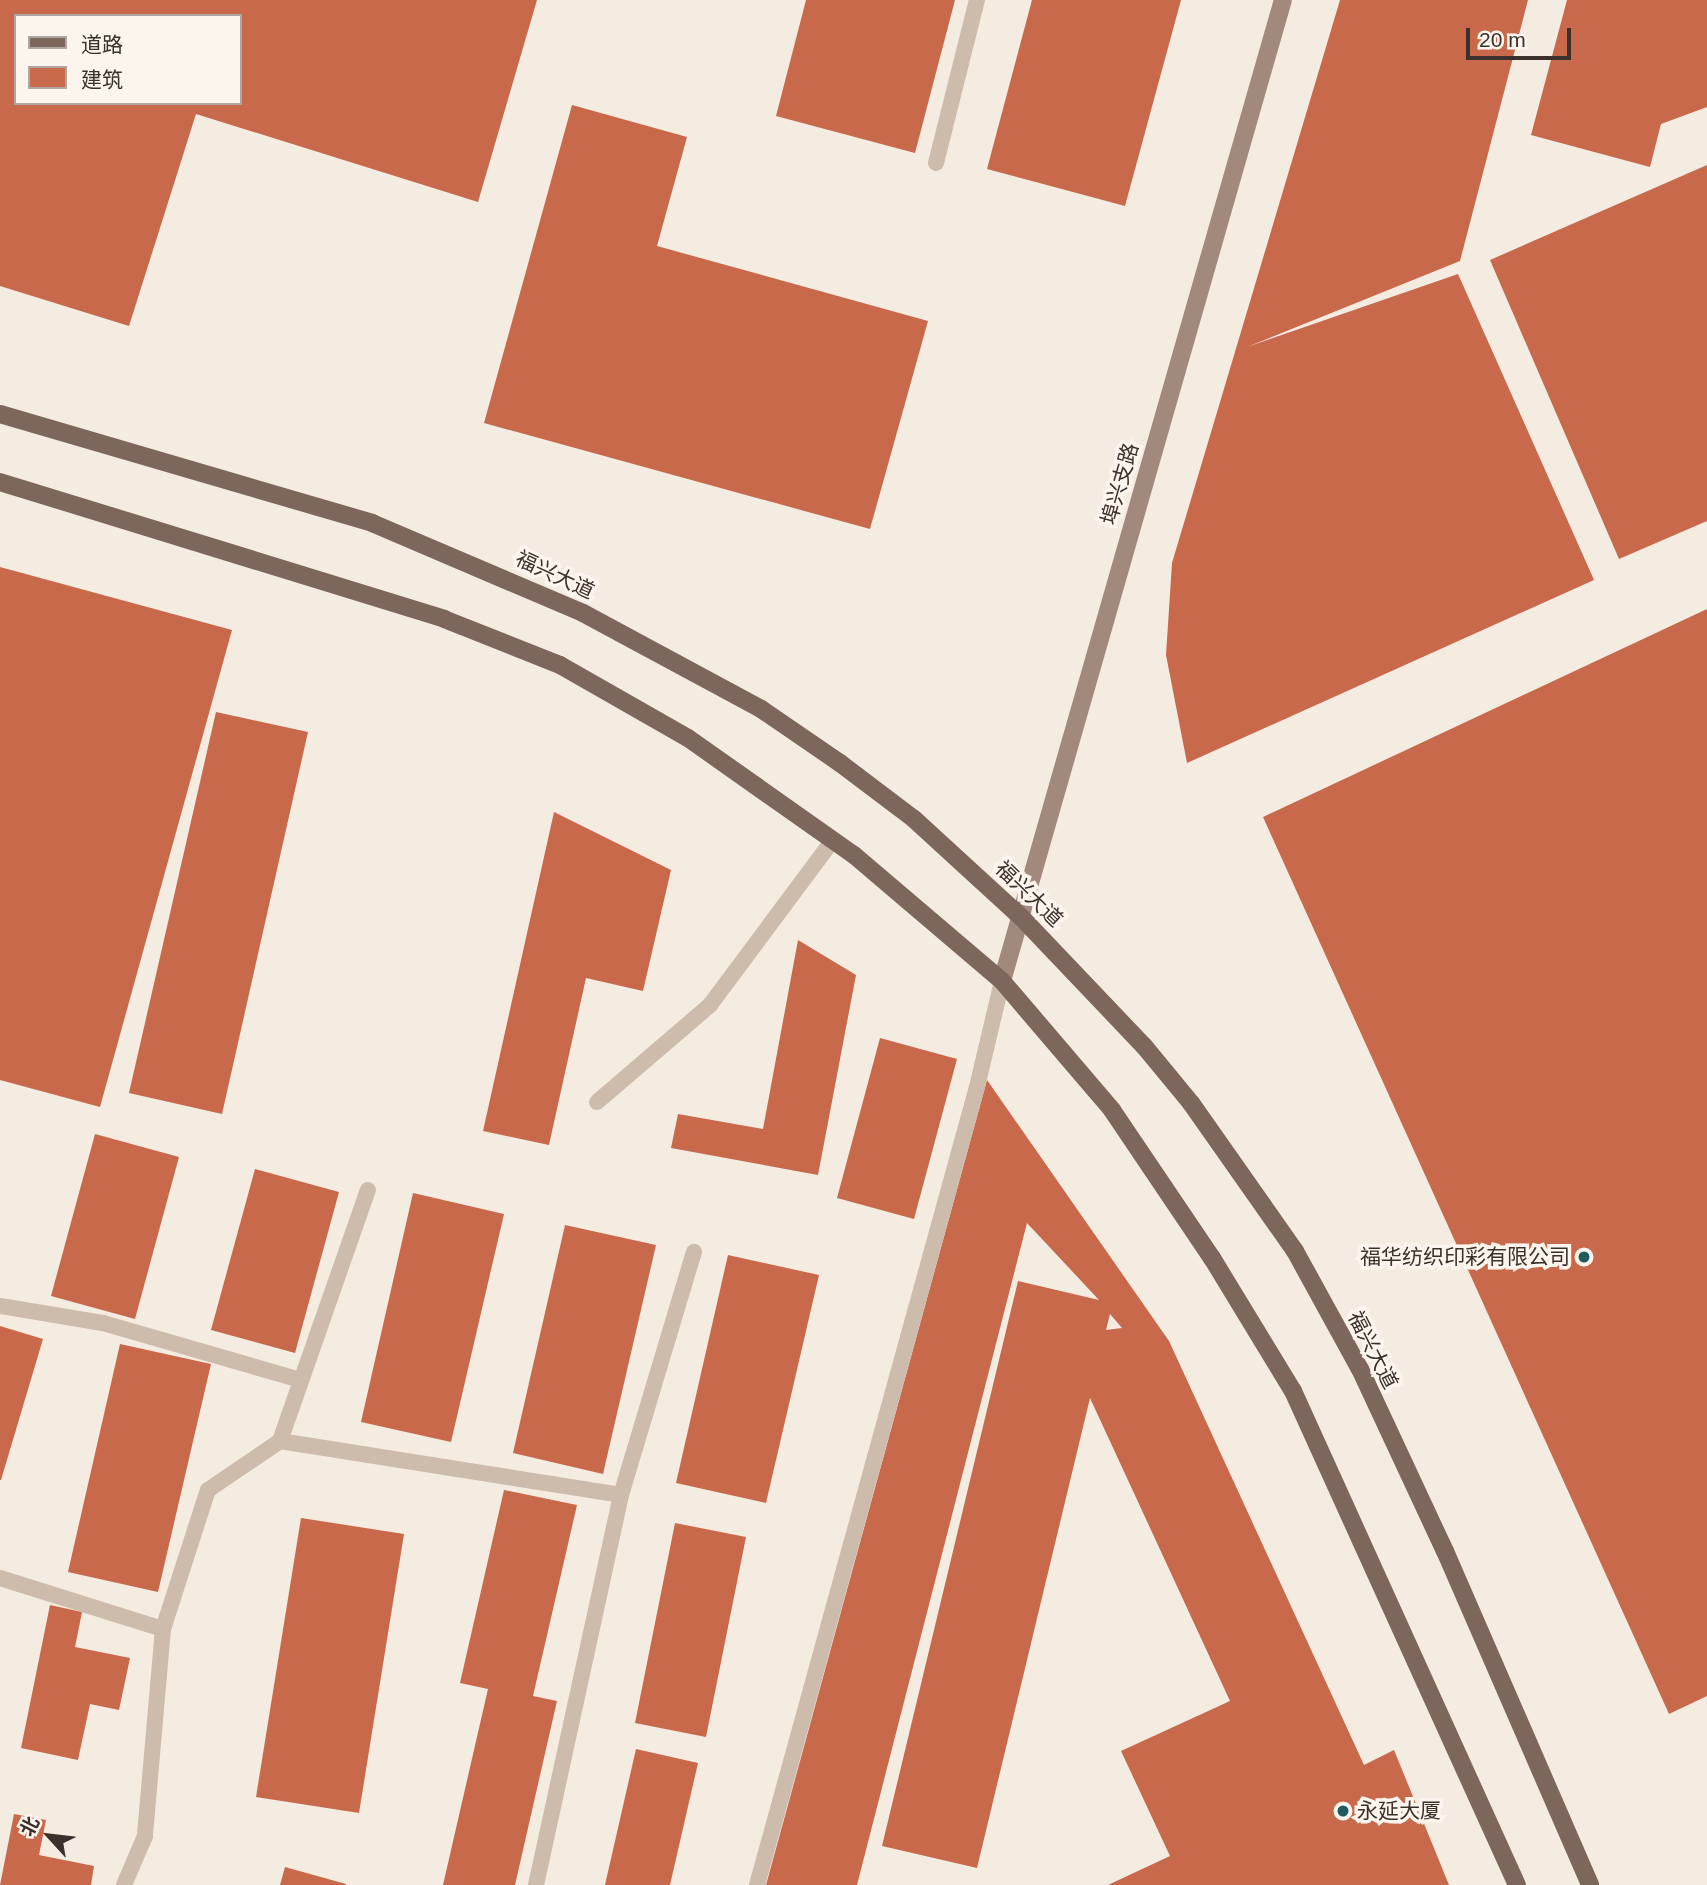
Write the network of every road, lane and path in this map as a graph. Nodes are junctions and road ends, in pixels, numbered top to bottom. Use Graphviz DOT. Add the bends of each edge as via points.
graph roads {
  1 [pos="977,0"];
  2 [pos="1283,0"];
  3 [pos="936,163"];
  4 [pos="0,414"];
  5 [pos="0,482"];
  6 [pos="833,840"];
  7 [pos="1022,918"];
  8 [pos="1002,981"];
  9 [pos="597,1102"];
  10 [pos="368,1189"];
  11 [pos="694,1252"];
  12 [pos="0,1306"];
  13 [pos="301,1380"];
  14 [pos="280,1441"];
  15 [pos="621,1495"];
  16 [pos="0,1578"];
  17 [pos="163,1629"];
  18 [pos="124,1885"];
  19 [pos="536,1885"];
  20 [pos="757,1885"];
  21 [pos="1517,1885"];
  22 [pos="1590,1885"];
  1 -- 3 [label="lane"];
  2 -- 7 [label="street, 埠兴支路"];
  4 -- 7 [label="main road, 福兴大道" via="372,523 583,612 761,709 840,763 914,819"];
  5 -- 6 [label="main road" via="444,619 560,665 688,738"];
  6 -- 8 [label="main road"];
  6 -- 9 [label="lane" via="710,1005"];
  7 -- 8 [label="street, 埠兴支路"];
  7 -- 22 [label="main road, 福兴大道" via="1191,1102 1295,1251 1360,1369 1445,1551"];
  8 -- 20 [label="lane" via="977,1087"];
  8 -- 21 [label="main road" via="1112,1110 1212,1258 1293,1391"];
  10 -- 13 [label="lane"];
  11 -- 15 [label="lane"];
  12 -- 13 [label="lane" via="103,1323"];
  13 -- 14 [label="lane"];
  14 -- 15 [label="lane" via="415,1466"];
  14 -- 17 [label="lane" via="208,1490"];
  15 -- 19 [label="lane"];
  16 -- 17 [label="lane"];
  17 -- 18 [label="lane" via="145,1836"];
}
